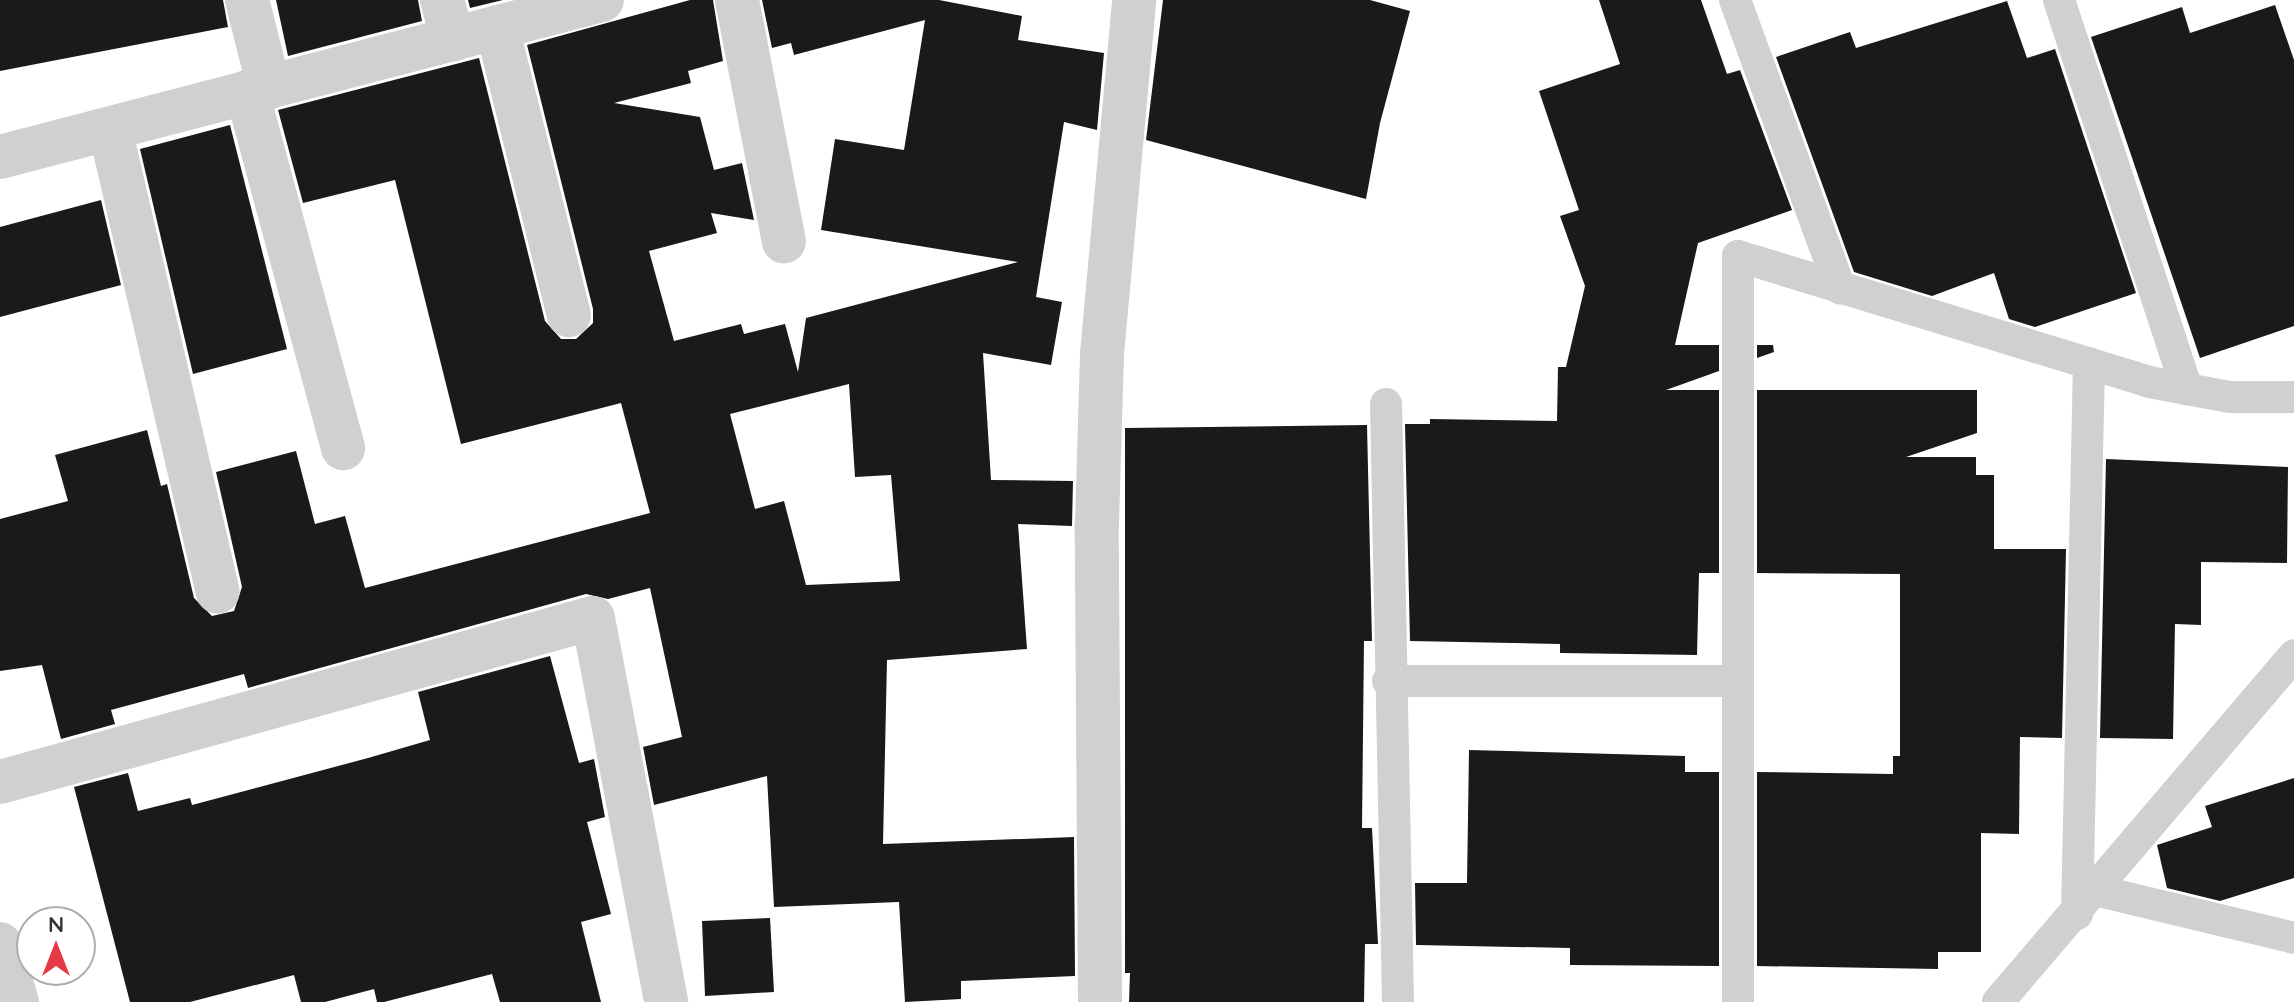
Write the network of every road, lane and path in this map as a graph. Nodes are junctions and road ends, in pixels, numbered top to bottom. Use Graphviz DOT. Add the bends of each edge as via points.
graph roads {
  1 [pos="247,0"];
  2 [pos="602,0"];
  3 [pos="737,0"];
  4 [pos="1134,0"];
  5 [pos="1735,0"];
  6 [pos="2059,0"];
  7 [pos="448,20"];
  8 [pos="497,27"];
  9 [pos="258,90"];
  10 [pos="110,129"];
  11 [pos="0,157"];
  12 [pos="784,241"];
  13 [pos="1840,288"];
  14 [pos="569,315"];
  15 [pos="2089,363"];
  16 [pos="2187,389"];
  17 [pos="2294,397"];
  18 [pos="1386,404"];
  19 [pos="343,448"];
  20 [pos="218,592"];
  21 [pos="2294,655"];
  22 [pos="1388,681"];
  23 [pos="1738,681"];
  24 [pos="0,782"];
  25 [pos="2083,898"];
  26 [pos="2294,938"];
  27 [pos="0,944"];
  28 [pos="17,1002"];
  29 [pos="666,1002"];
  30 [pos="1100,1002"];
  31 [pos="1398,1002"];
  32 [pos="1738,1002"];
  33 [pos="1998,1002"];
  1 -- 9 [label="street"];
  2 -- 8 [label="street"];
  3 -- 12 [label="street"];
  4 -- 30 [label="street" via="1101,369"];
  5 -- 13 [label="lane"];
  6 -- 16 [label="lane"];
  7 -- 8 [label="street"];
  7 -- 9 [label="street"];
  8 -- 14 [label="street"];
  9 -- 10 [label="street"];
  9 -- 19 [label="street"];
  10 -- 11 [label="street"];
  10 -- 20 [label="street"];
  13 -- 15 [label="lane"];
  13 -- 23 [label="lane" via="1738,256"];
  15 -- 16 [label="lane"];
  15 -- 25 [label="lane"];
  16 -- 17 [label="lane" via="2230,397"];
  18 -- 22 [label="lane"];
  21 -- 25 [label="lane"];
  22 -- 23 [label="lane"];
  22 -- 31 [label="lane"];
  23 -- 32 [label="lane"];
  24 -- 29 [label="street" via="593,618"];
  25 -- 26 [label="lane"];
  25 -- 33 [label="lane"];
  27 -- 28 [label="street"];
}
